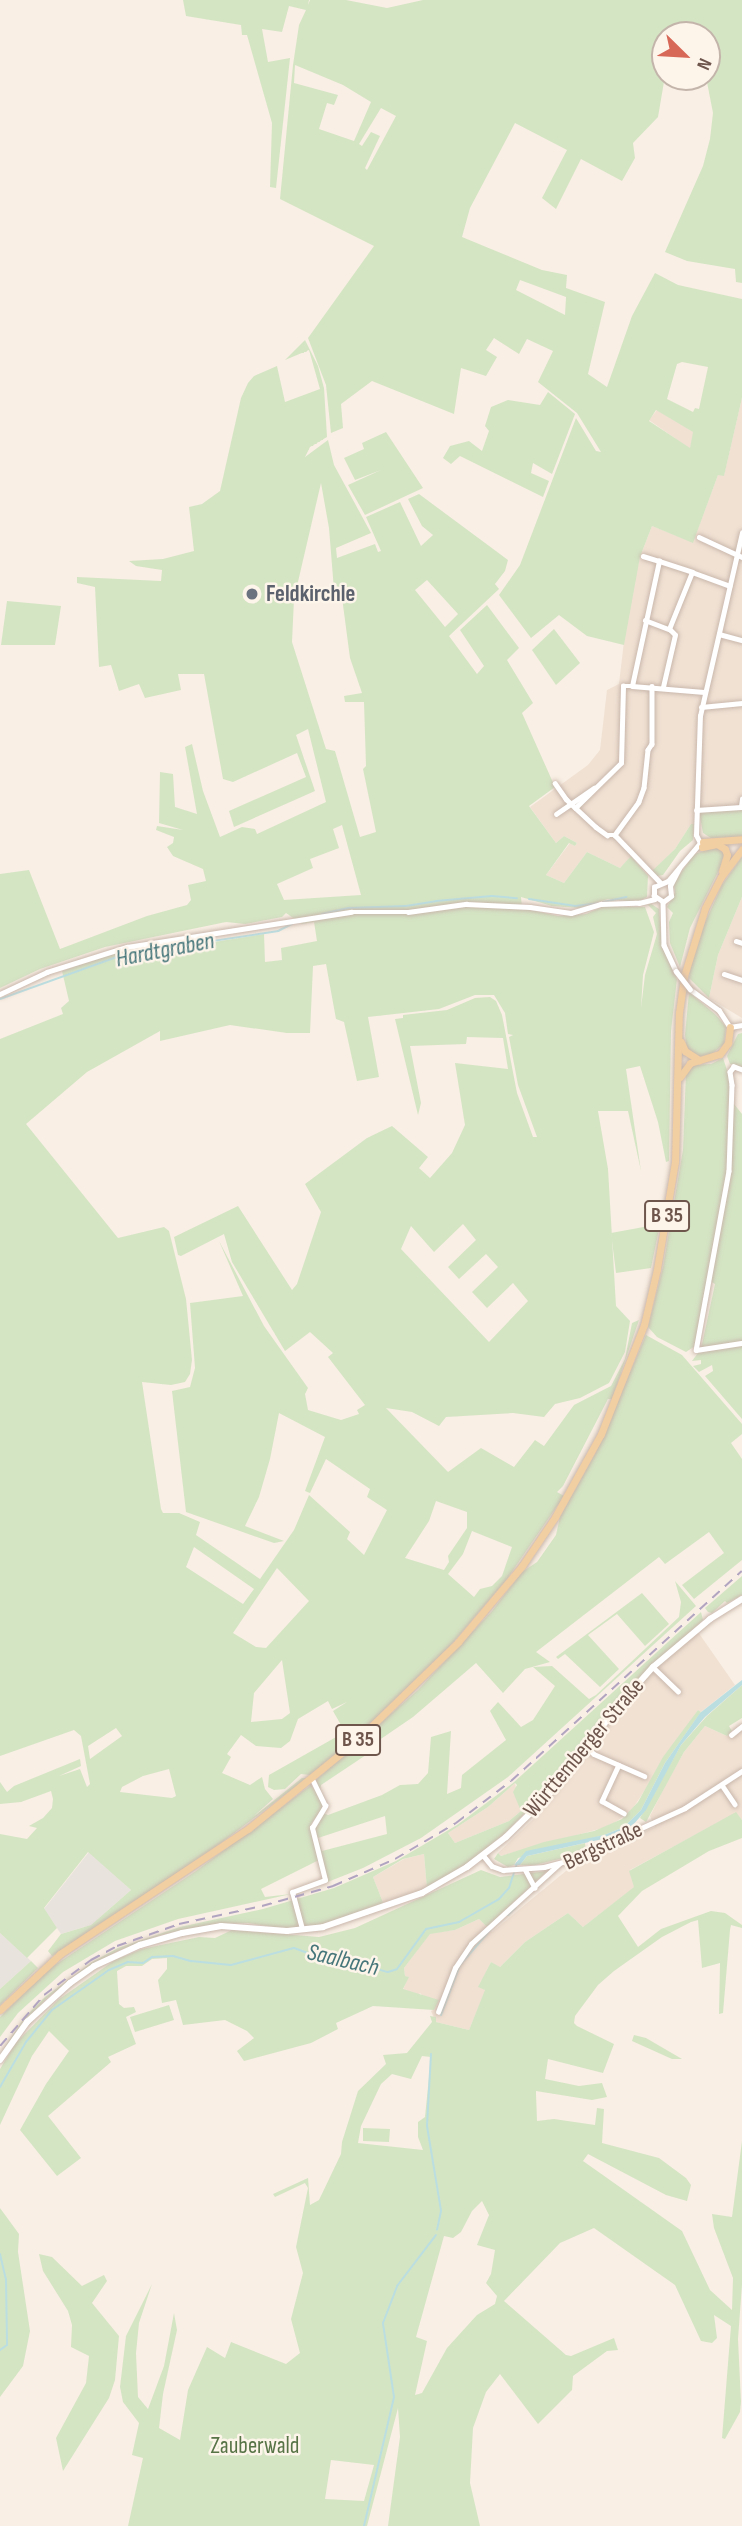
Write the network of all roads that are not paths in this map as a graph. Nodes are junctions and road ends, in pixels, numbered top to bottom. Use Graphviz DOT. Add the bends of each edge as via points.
graph roads {
  1 [pos="742,533"];
  2 [pos="699,537"];
  3 [pos="643,556"];
  4 [pos="740,556"];
  5 [pos="659,561"];
  6 [pos="692,572"];
  7 [pos="730,586"];
  8 [pos="645,620"];
  9 [pos="668,629"];
  10 [pos="719,634"];
  11 [pos="742,640"];
  12 [pos="632,686"];
  13 [pos="652,687"];
  14 [pos="663,687"];
  15 [pos="704,692"];
  16 [pos="742,702"];
  17 [pos="701,707"];
  18 [pos="555,783"];
  19 [pos="601,784"];
  20 [pos="742,799"];
  21 [pos="570,803"];
  22 [pos="575,808"];
  23 [pos="696,810"];
  24 [pos="556,814"];
  25 [pos="615,835"];
  26 [pos="742,839"];
  27 [pos="700,846"];
  28 [pos="742,849"];
  29 [pos="649,874"];
  30 [pos="721,877"];
  31 [pos="665,884"];
  32 [pos="653,895"];
  33 [pos="663,902"];
  34 [pos="723,974"];
  35 [pos="742,980"];
  36 [pos="0,994"];
  37 [pos="742,1025"];
  38 [pos="730,1027"];
  39 [pos="679,1038"];
  40 [pos="699,1060"];
  41 [pos="742,1070"];
  42 [pos="678,1081"];
  43 [pos="742,1343"];
  44 [pos="742,1599"];
  45 [pos="653,1667"];
  46 [pos="678,1691"];
  47 [pos="742,1726"];
  48 [pos="731,1735"];
  49 [pos="588,1748"];
  50 [pos="619,1765"];
  51 [pos="742,1771"];
  52 [pos="644,1776"];
  53 [pos="312,1779"];
  54 [pos="722,1785"];
  55 [pos="735,1804"];
  56 [pos="624,1813"];
  57 [pos="483,1855"];
  58 [pos="560,1863"];
  59 [pos="523,1869"];
  60 [pos="535,1888"];
  61 [pos="303,1931"];
  62 [pos="0,2010"];
  63 [pos="438,2012"];
  64 [pos="0,2060"];
  1 -- 4 [label="street"];
  2 -- 4 [label="street"];
  3 -- 5 [label="street"];
  4 -- 7 [label="street"];
  5 -- 6 [label="street"];
  5 -- 8 [label="street"];
  6 -- 7 [label="street"];
  6 -- 9 [label="street"];
  7 -- 10 [label="street"];
  8 -- 9 [label="street"];
  8 -- 12 [label="street"];
  9 -- 14 [label="street" via="676,635"];
  10 -- 11 [label="street"];
  10 -- 15 [label="street"];
  12 -- 13 [label="street"];
  12 -- 19 [label="street" via="622,686 621,763"];
  13 -- 14 [label="street"];
  13 -- 25 [label="street" via="652,744 644,788"];
  14 -- 15 [label="street"];
  15 -- 17 [label="street"];
  16 -- 17 [label="street"];
  17 -- 23 [label="street"];
  18 -- 21 [label="street"];
  19 -- 21 [label="street"];
  19 -- 22 [label="street"];
  20 -- 23 [label="street" via="741,807"];
  21 -- 22 [label="street"];
  21 -- 24 [label="street"];
  22 -- 25 [label="street" via="607,835"];
  23 -- 27 [label="street"];
  25 -- 29 [label="street"];
  26 -- 27 [label="main road"];
  27 -- 30 [label="main road, B 35" via="717,844 725,849"];
  27 -- 31 [label="street"];
  28 -- 30 [label="main road, B 35"];
  29 -- 31 [label="street"];
  29 -- 32 [label="street"];
  30 -- 39 [label="main road, B 35" via="692,942 681,995"];
  31 -- 32 [label="street"];
  31 -- 33 [label="street" via="671,896"];
  32 -- 33 [label="street"];
  32 -- 36 [label="street" via="639,903 601,904 571,914 466,904 289,921 127,947 47,972"];
  33 -- 38 [label="street, bridge" via="664,945 676,971 690,989 719,1010"];
  34 -- 35 [label="street"];
  37 -- 38 [label="street"];
  38 -- 40 [label="main road" via="728,1043 720,1054"];
  39 -- 40 [label="main road" via="685,1051"];
  39 -- 42 [label="main road, B 35"];
  40 -- 42 [label="main road" via="690,1063"];
  41 -- 43 [label="street" via="734,1067 730,1072 729,1171 696,1350"];
  42 -- 53 [label="main road, B 35" via="674,1173 649,1303 623,1383 584,1467 522,1566 472,1626 390,1710"];
  44 -- 45 [label="main road, Württemberger Straße"];
  45 -- 46 [label="street, Württemberger Straße"];
  45 -- 49 [label="main road, Württemberger Straße"];
  47 -- 48 [label="street"];
  49 -- 50 [label="street"];
  49 -- 57 [label="main road, Württemberger Straße" via="547,1797"];
  50 -- 52 [label="street"];
  50 -- 56 [label="street" via="602,1801"];
  51 -- 54 [label="street, Bergstraße"];
  53 -- 61 [label="street" via="325,1806 312,1828 325,1880 292,1892"];
  53 -- 62 [label="main road, B 35" via="249,1828 60,1954"];
  54 -- 55 [label="street"];
  54 -- 58 [label="street, Bergstraße" via="662,1820"];
  57 -- 59 [label="street" via="492,1866"];
  57 -- 61 [label="main road, Württemberger Straße" via="422,1894"];
  58 -- 59 [label="street"];
  58 -- 60 [label="street, Bergstraße"];
  59 -- 60 [label="street"];
  60 -- 63 [label="street, Bergstraße" via="462,1955"];
  61 -- 64 [label="main road, Württemberger Straße" via="221,1926 120,1953 94,1966 49,2000"];
}
